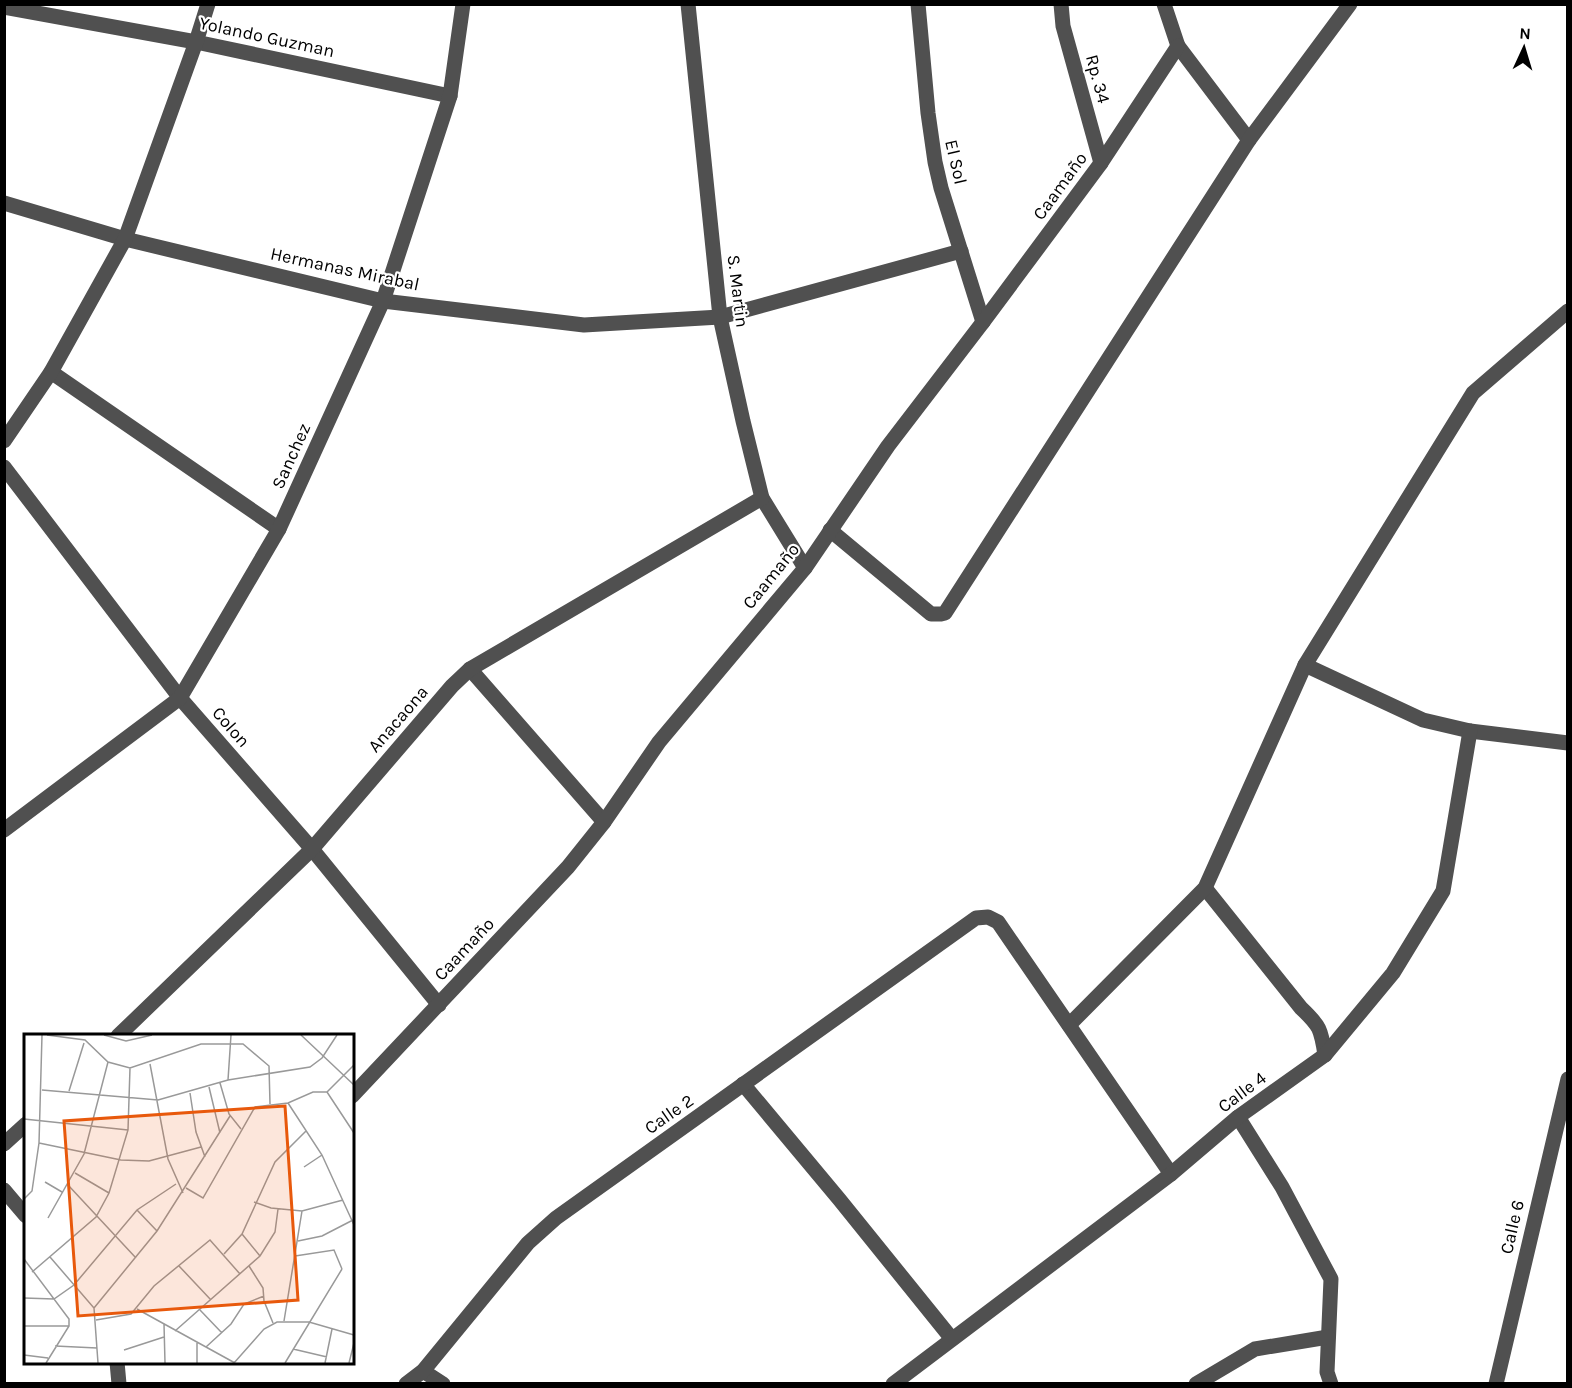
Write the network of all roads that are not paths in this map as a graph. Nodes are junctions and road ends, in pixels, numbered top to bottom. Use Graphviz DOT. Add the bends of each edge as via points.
graph roads {
  1 [pos="208,4"];
  2 [pos="463,4"];
  3 [pos="688,4"];
  4 [pos="918,4"];
  5 [pos="1061,4"];
  6 [pos="1164,4"];
  7 [pos="1350,4"];
  8 [pos="4,7"];
  9 [pos="196,42"];
  10 [pos="1178,46"];
  11 [pos="450,96"];
  12 [pos="1250,140"];
  13 [pos="1101,163"];
  14 [pos="4,203"];
  15 [pos="124,239"];
  16 [pos="961,251"];
  17 [pos="383,301"];
  18 [pos="1568,311"];
  19 [pos="720,317"];
  20 [pos="983,322"];
  21 [pos="51,372"];
  22 [pos="4,441"];
  23 [pos="4,467"];
  24 [pos="762,498"];
  25 [pos="279,530"];
  26 [pos="830,530"];
  27 [pos="805,568"];
  28 [pos="1305,665"];
  29 [pos="470,669"];
  30 [pos="180,698"];
  31 [pos="1470,730"];
  32 [pos="1568,743"];
  33 [pos="604,822"];
  34 [pos="4,830"];
  35 [pos="312,849"];
  36 [pos="1205,888"];
  37 [pos="439,1005"];
  38 [pos="1069,1025"];
  39 [pos="119,1034"];
  40 [pos="1325,1055"];
  41 [pos="1568,1079"];
  42 [pos="743,1084"];
  43 [pos="354,1094"];
  44 [pos="1238,1117"];
  45 [pos="24,1126"];
  46 [pos="4,1144"];
  47 [pos="1171,1174"];
  48 [pos="4,1190"];
  49 [pos="24,1214"];
  50 [pos="1328,1337"];
  51 [pos="952,1339"];
  52 [pos="117,1364"];
  53 [pos="423,1371"];
  54 [pos="119,1383"];
  55 [pos="406,1383"];
  56 [pos="442,1383"];
  57 [pos="893,1383"];
  58 [pos="1196,1383"];
  59 [pos="1331,1383"];
  60 [pos="1496,1383"];
  1 -- 9 [label="street"];
  2 -- 11 [label="street, Sanchez"];
  3 -- 19 [label="street, S. Martin"];
  4 -- 16 [label="street, El Sol" via="931,139 941,188"];
  5 -- 13 [label="street, Rp. 34"];
  6 -- 10 [label="street"];
  7 -- 12 [label="street"];
  8 -- 9 [label="street, Yolando Guzman"];
  9 -- 11 [label="street, Yolando Guzman"];
  9 -- 15 [label="street"];
  10 -- 12 [label="street"];
  10 -- 13 [label="street, Caamaño"];
  11 -- 17 [label="street, Sanchez"];
  12 -- 26 [label="street" via="945,613 931,614"];
  13 -- 20 [label="street, Caamaño"];
  14 -- 15 [label="street, Hermanas Mirabal"];
  15 -- 17 [label="street, Hermanas Mirabal"];
  15 -- 21 [label="street"];
  16 -- 19 [label="street, Hermanas Mirabal"];
  16 -- 20 [label="street, El Sol"];
  17 -- 19 [label="street, Hermanas Mirabal" via="584,324"];
  17 -- 25 [label="street, Sanchez"];
  18 -- 28 [label="street" via="1473,393"];
  19 -- 24 [label="street, S. Martin"];
  20 -- 26 [label="street, Caamaño" via="888,446"];
  21 -- 22 [label="street"];
  21 -- 25 [label="street"];
  23 -- 30 [label="street, Colon"];
  24 -- 27 [label="street, S. Martin"];
  24 -- 29 [label="street, Anacaona"];
  25 -- 30 [label="street, Sanchez"];
  26 -- 27 [label="street, Caamaño"];
  27 -- 33 [label="street, Caamaño" via="654,748"];
  28 -- 31 [label="street" via="1423,720"];
  28 -- 36 [label="street"];
  29 -- 33 [label="street"];
  29 -- 35 [label="street, Anacaona"];
  30 -- 34 [label="street, Sanchez"];
  30 -- 35 [label="street, Colon"];
  31 -- 32 [label="street"];
  31 -- 40 [label="street, Calle 4" via="1443,891 1393,973"];
  33 -- 37 [label="street, Caamaño" via="568,867"];
  35 -- 37 [label="street, Colon"];
  35 -- 39 [label="street, Anacaona"];
  36 -- 38 [label="street"];
  36 -- 40 [label="street" via="1317,1023"];
  37 -- 43 [label="street, Caamaño"];
  38 -- 42 [label="street, Calle 2" via="998,922 988,917 976,918"];
  38 -- 47 [label="street"];
  40 -- 44 [label="street, Calle 4"];
  41 -- 60 [label="street, Calle 6"];
  42 -- 51 [label="street"];
  42 -- 53 [label="street, Calle 2" via="556,1218 528,1243"];
  44 -- 47 [label="street, Calle 4"];
  44 -- 50 [label="street" via="1282,1187 1331,1279"];
  45 -- 46 [label="street"];
  47 -- 51 [label="street, Calle 4"];
  48 -- 49 [label="street"];
  50 -- 58 [label="street" via="1256,1349"];
  50 -- 59 [label="street" via="1327,1372"];
  51 -- 57 [label="street, Calle 4"];
  52 -- 54 [label="street"];
  53 -- 55 [label="street, Calle 2"];
  53 -- 56 [label="street"];
}
